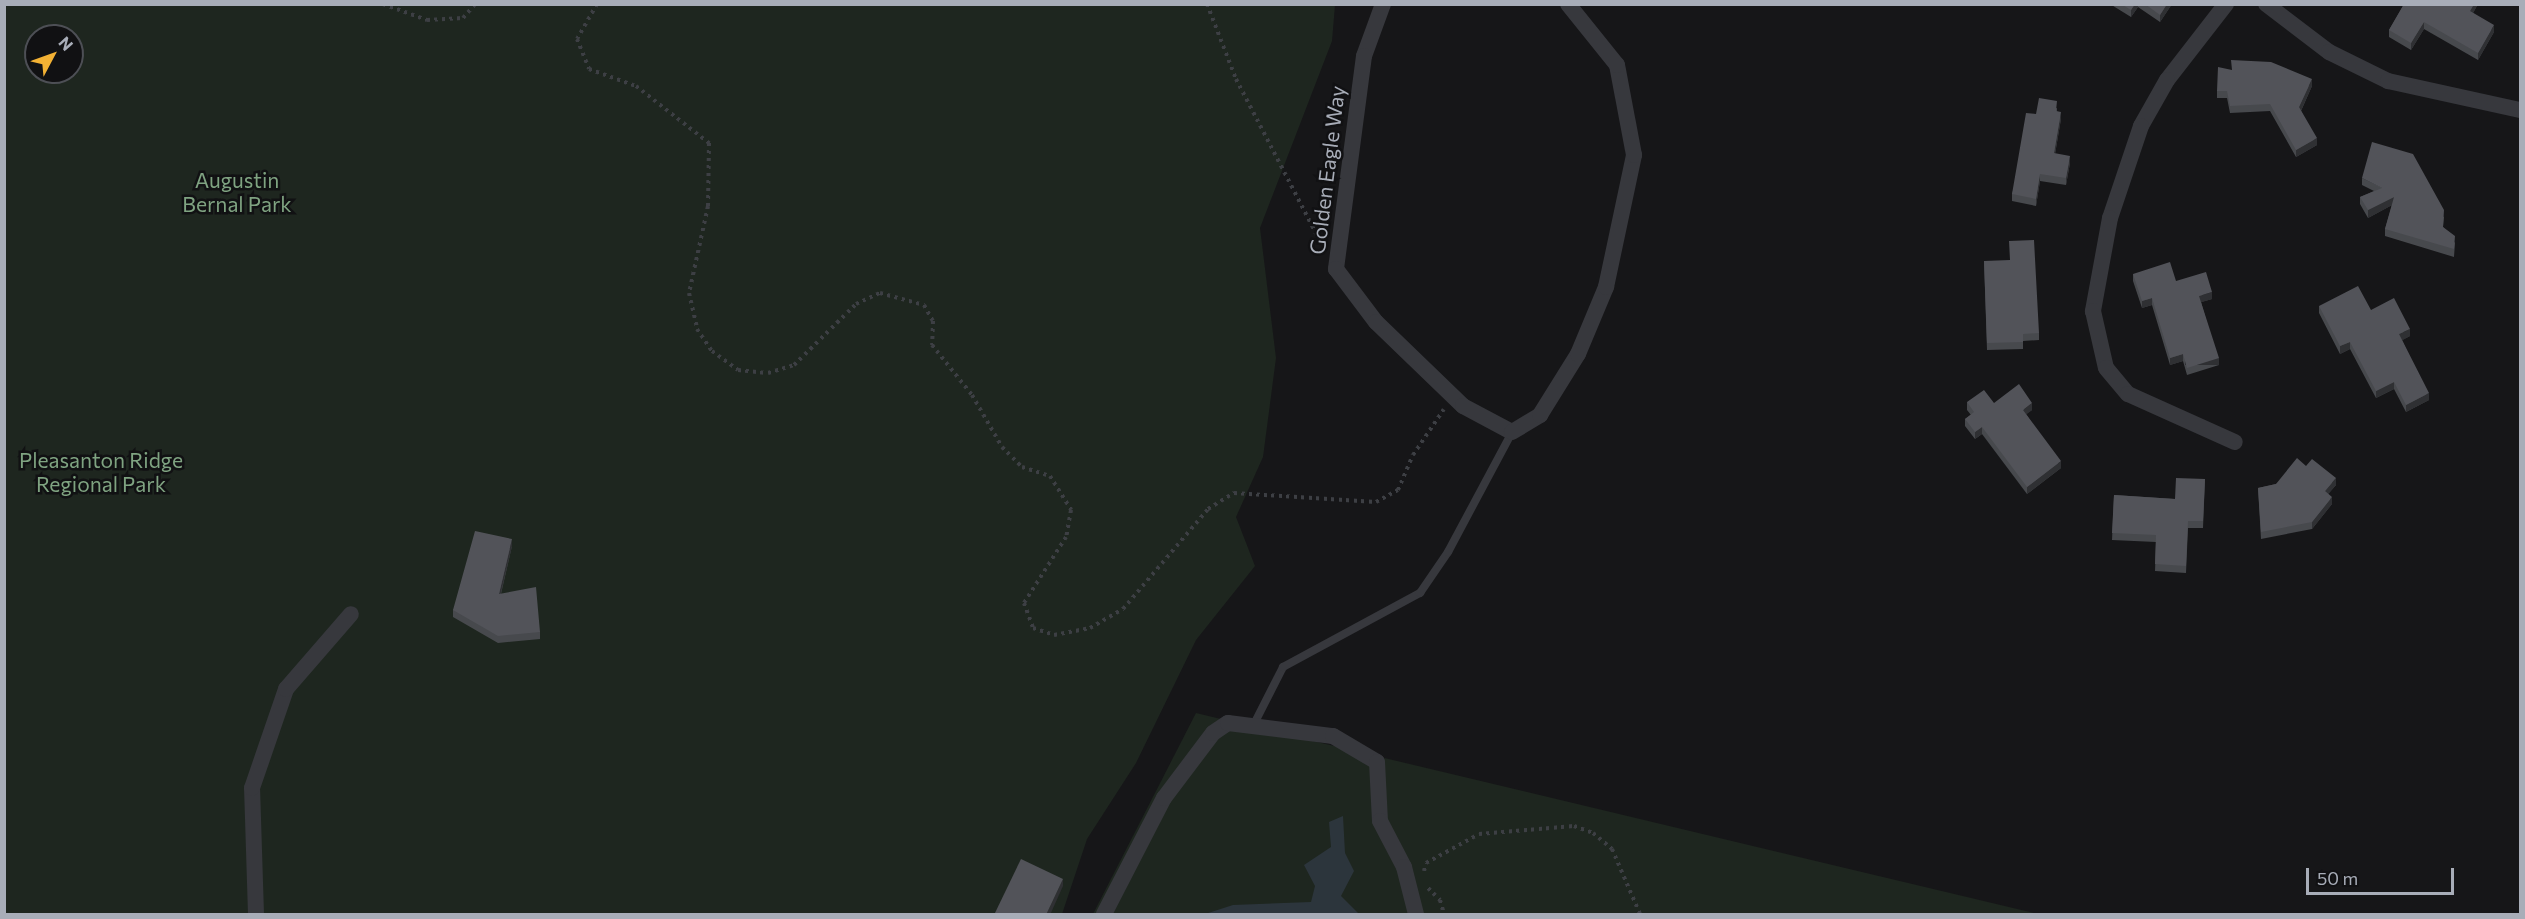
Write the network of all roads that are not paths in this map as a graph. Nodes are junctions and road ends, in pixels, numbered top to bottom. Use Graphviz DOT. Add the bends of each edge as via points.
graph roads {
  1 [pos="1383,4"];
  2 [pos="1568,4"];
  3 [pos="2226,4"];
  4 [pos="2266,4"];
  5 [pos="2520,110"];
  6 [pos="1512,432"];
  7 [pos="2235,442"];
  8 [pos="351,614"];
  9 [pos="1254,724"];
  10 [pos="256,915"];
  11 [pos="1104,915"];
  12 [pos="1416,915"];
  1 -- 6 [label="street, Golden Eagle Way" via="1364,56 1336,269 1376,322 1454,397"];
  2 -- 6 [label="street" via="1617,65 1634,155 1606,287 1578,354 1540,415"];
  3 -- 7 [label="street" via="2167,80 2141,126 2110,218 2093,310 2106,368 2128,394"];
  4 -- 5 [label="street" via="2329,52 2388,81"];
  6 -- 9 [label="lane" via="1448,552 1420,593 1283,667"];
  8 -- 10 [label="street" via="286,689 252,788"];
  9 -- 11 [label="street" via="1228,723 1213,733 1164,798"];
  9 -- 12 [label="street" via="1333,736 1377,762 1380,821 1404,867"];
}
